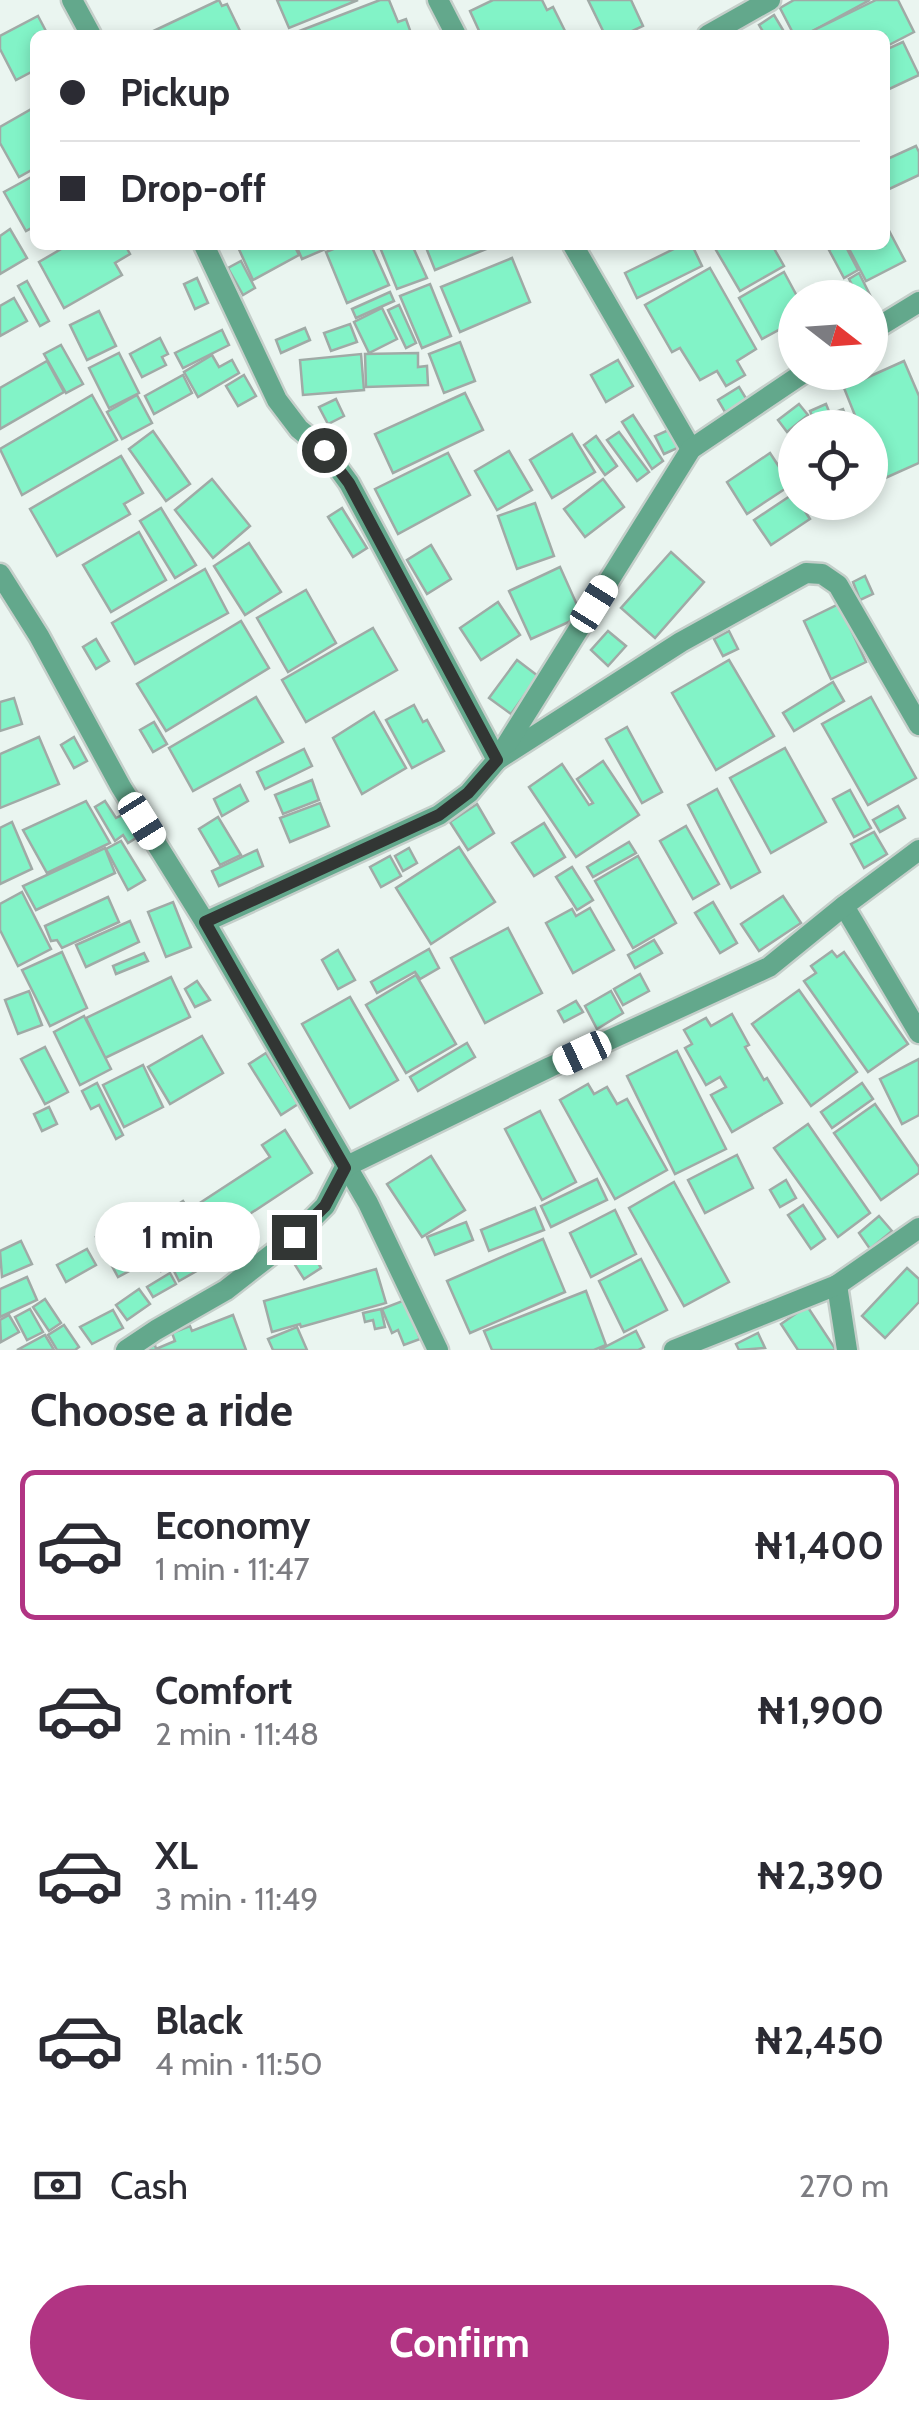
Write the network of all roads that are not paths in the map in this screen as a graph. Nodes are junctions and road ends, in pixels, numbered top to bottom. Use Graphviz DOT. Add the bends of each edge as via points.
graph roads {
  1 [pos="72,0"];
  2 [pos="438,0"];
  3 [pos="770,0"];
  4 [pos="88,30"];
  5 [pos="453,30"];
  6 [pos="717,30"];
  7 [pos="206,250"];
  8 [pos="576,250"];
  9 [pos="919,302"];
  10 [pos="888,321"];
  11 [pos="778,390"];
  12 [pos="691,449"];
  13 [pos="0,574"];
  14 [pos="919,725"];
  15 [pos="497,760"];
  16 [pos="919,850"];
  17 [pos="844,906"];
  18 [pos="205,922"];
  19 [pos="919,1033"];
  20 [pos="345,1168"];
  21 [pos="919,1228"];
  22 [pos="836,1285"];
  23 [pos="126,1350"];
  24 [pos="438,1350"];
  25 [pos="674,1350"];
  26 [pos="846,1350"];
  1 -- 4 [label="street"];
  2 -- 5 [label="street"];
  3 -- 6 [label="street"];
  7 -- 15 [label="street" via="278,400 349,483"];
  8 -- 12 [label="street"];
  9 -- 10 [label="street"];
  11 -- 12 [label="street"];
  12 -- 15 [label="street"];
  13 -- 18 [label="street"];
  14 -- 15 [label="street" via="838,585 806,573 681,642"];
  15 -- 18 [label="street" via="439,815"];
  16 -- 17 [label="street"];
  17 -- 19 [label="street"];
  17 -- 20 [label="street" via="769,966"];
  18 -- 20 [label="street"];
  20 -- 23 [label="street" via="325,1206 294,1237 226,1290"];
  20 -- 24 [label="street"];
  21 -- 22 [label="street"];
  22 -- 25 [label="street"];
  22 -- 26 [label="street"];
}
